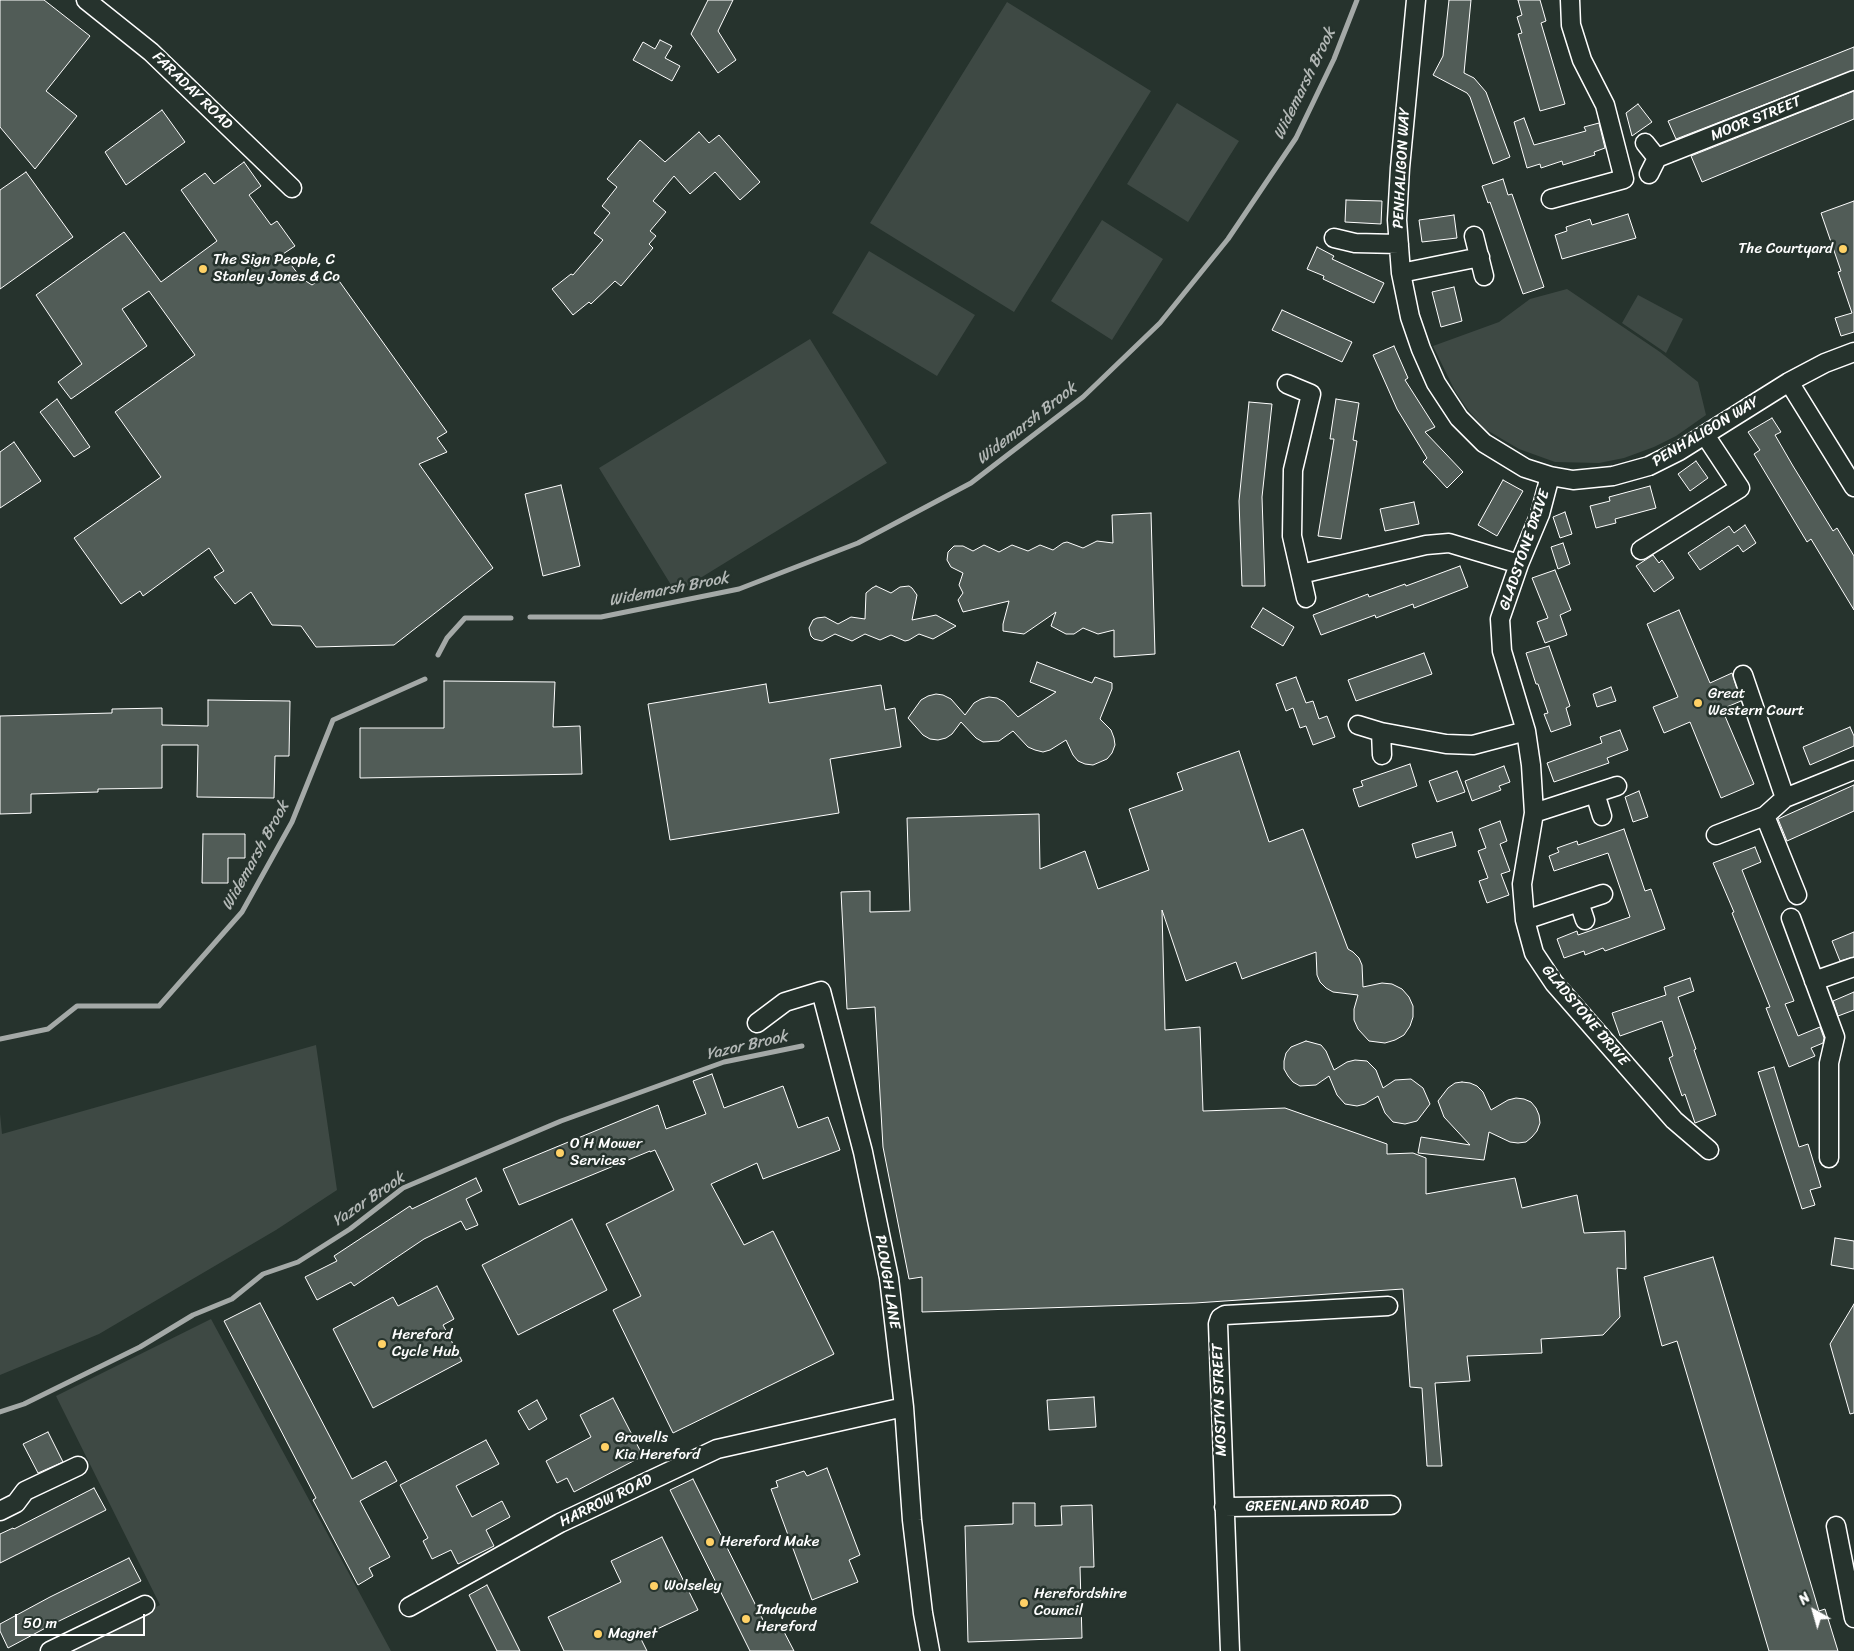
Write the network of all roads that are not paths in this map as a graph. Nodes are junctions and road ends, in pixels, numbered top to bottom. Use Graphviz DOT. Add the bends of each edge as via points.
graph roads {
  1 [pos="86,0"];
  2 [pos="1416,0"];
  3 [pos="1570,0"];
  4 [pos="1854,80"];
  5 [pos="1645,143"];
  6 [pos="292,188"];
  7 [pos="1551,199"];
  8 [pos="1474,236"];
  9 [pos="1334,238"];
  10 [pos="1399,244"];
  11 [pos="1480,258"];
  12 [pos="1401,272"];
  13 [pos="1484,276"];
  14 [pos="1854,352"];
  15 [pos="1789,382"];
  16 [pos="1287,384"];
  17 [pos="1706,435"];
  18 [pos="1550,476"];
  19 [pos="1854,487"];
  20 [pos="1641,550"];
  21 [pos="1519,564"];
  22 [pos="1301,574"];
  23 [pos="1306,598"];
  24 [pos="1743,675"];
  25 [pos="1358,725"];
  26 [pos="1526,730"];
  27 [pos="1381,732"];
  28 [pos="1382,755"];
  29 [pos="1854,770"];
  30 [pos="1616,786"];
  31 [pos="1594,793"];
  32 [pos="1785,798"];
  33 [pos="1534,813"];
  34 [pos="1602,816"];
  35 [pos="1765,816"];
  36 [pos="1716,835"];
  37 [pos="1603,894"];
  38 [pos="1797,895"];
  39 [pos="1579,902"];
  40 [pos="1791,918"];
  41 [pos="1525,920"];
  42 [pos="1585,920"];
  43 [pos="1854,967"];
  44 [pos="1814,981"];
  45 [pos="757,1023"];
  46 [pos="1709,1150"];
  47 [pos="1829,1158"];
  48 [pos="1388,1306"];
  49 [pos="904,1407"];
  50 [pos="78,1466"];
  51 [pos="1391,1505"];
  52 [pos="1224,1507"];
  53 [pos="0,1511"];
  54 [pos="1836,1526"];
  55 [pos="145,1605"];
  56 [pos="409,1607"];
  57 [pos="1854,1618"];
  58 [pos="50,1651"];
  59 [pos="930,1651"];
  60 [pos="1230,1651"];
  1 -- 6 [label="street, FARADAY ROAD" via="151,52"];
  2 -- 10 [label="street, PENHALIGON WAY" via="1400,168"];
  3 -- 7 [label="street" via="1571,25 1582,60 1605,104 1624,178"];
  4 -- 5 [label="street, MOOR STREET" via="1653,166"];
  8 -- 11 [label="street"];
  9 -- 10 [label="street" via="1355,243"];
  10 -- 12 [label="street, PENHALIGON WAY"];
  11 -- 12 [label="street"];
  11 -- 13 [label="street"];
  12 -- 18 [label="street, PENHALIGON WAY" via="1410,317 1421,349 1436,383 1459,418 1484,443 1525,468"];
  14 -- 15 [label="street, PENHALIGON WAY"];
  15 -- 17 [label="street, PENHALIGON WAY"];
  15 -- 19 [label="street"];
  16 -- 22 [label="street" via="1311,394 1293,470 1292,536"];
  17 -- 18 [label="street, PENHALIGON WAY" via="1649,466 1613,476 1573,480"];
  17 -- 20 [label="street" via="1740,488"];
  18 -- 21 [label="street, GLADSTONE DRIVE" via="1540,514"];
  21 -- 22 [label="street" via="1450,543 1426,545"];
  21 -- 26 [label="street, GLADSTONE DRIVE" via="1500,619 1502,651"];
  22 -- 23 [label="street"];
  24 -- 32 [label="street"];
  25 -- 27 [label="street"];
  26 -- 27 [label="street" via="1473,745 1446,744"];
  26 -- 33 [label="street, GLADSTONE DRIVE"];
  27 -- 28 [label="street"];
  29 -- 32 [label="street"];
  30 -- 31 [label="street"];
  31 -- 33 [label="street"];
  31 -- 34 [label="street"];
  32 -- 35 [label="street"];
  33 -- 41 [label="street, GLADSTONE DRIVE" via="1522,884"];
  35 -- 36 [label="street"];
  35 -- 38 [label="street"];
  37 -- 39 [label="street"];
  39 -- 41 [label="street"];
  39 -- 42 [label="street"];
  40 -- 44 [label="street"];
  41 -- 46 [label="street, GLADSTONE DRIVE" via="1534,953 1554,983 1674,1120"];
  43 -- 44 [label="street"];
  44 -- 47 [label="street" via="1835,1037 1829,1063"];
  45 -- 49 [label="street, PLOUGH LANE" via="785,1002 821,991 863,1152 889,1278"];
  48 -- 52 [label="street, MOSTYN STREET" via="1226,1315 1220,1318"];
  49 -- 56 [label="street, HARROW ROAD" via="717,1449 560,1523"];
  49 -- 59 [label="street, PLOUGH LANE" via="912,1520 922,1613"];
  50 -- 53 [label="street" via="25,1491 16,1503"];
  51 -- 52 [label="street, GREENLAND ROAD"];
  52 -- 60 [label="street, MOSTYN STREET"];
  54 -- 57 [label="street"];
  55 -- 58 [label="street"];
}
